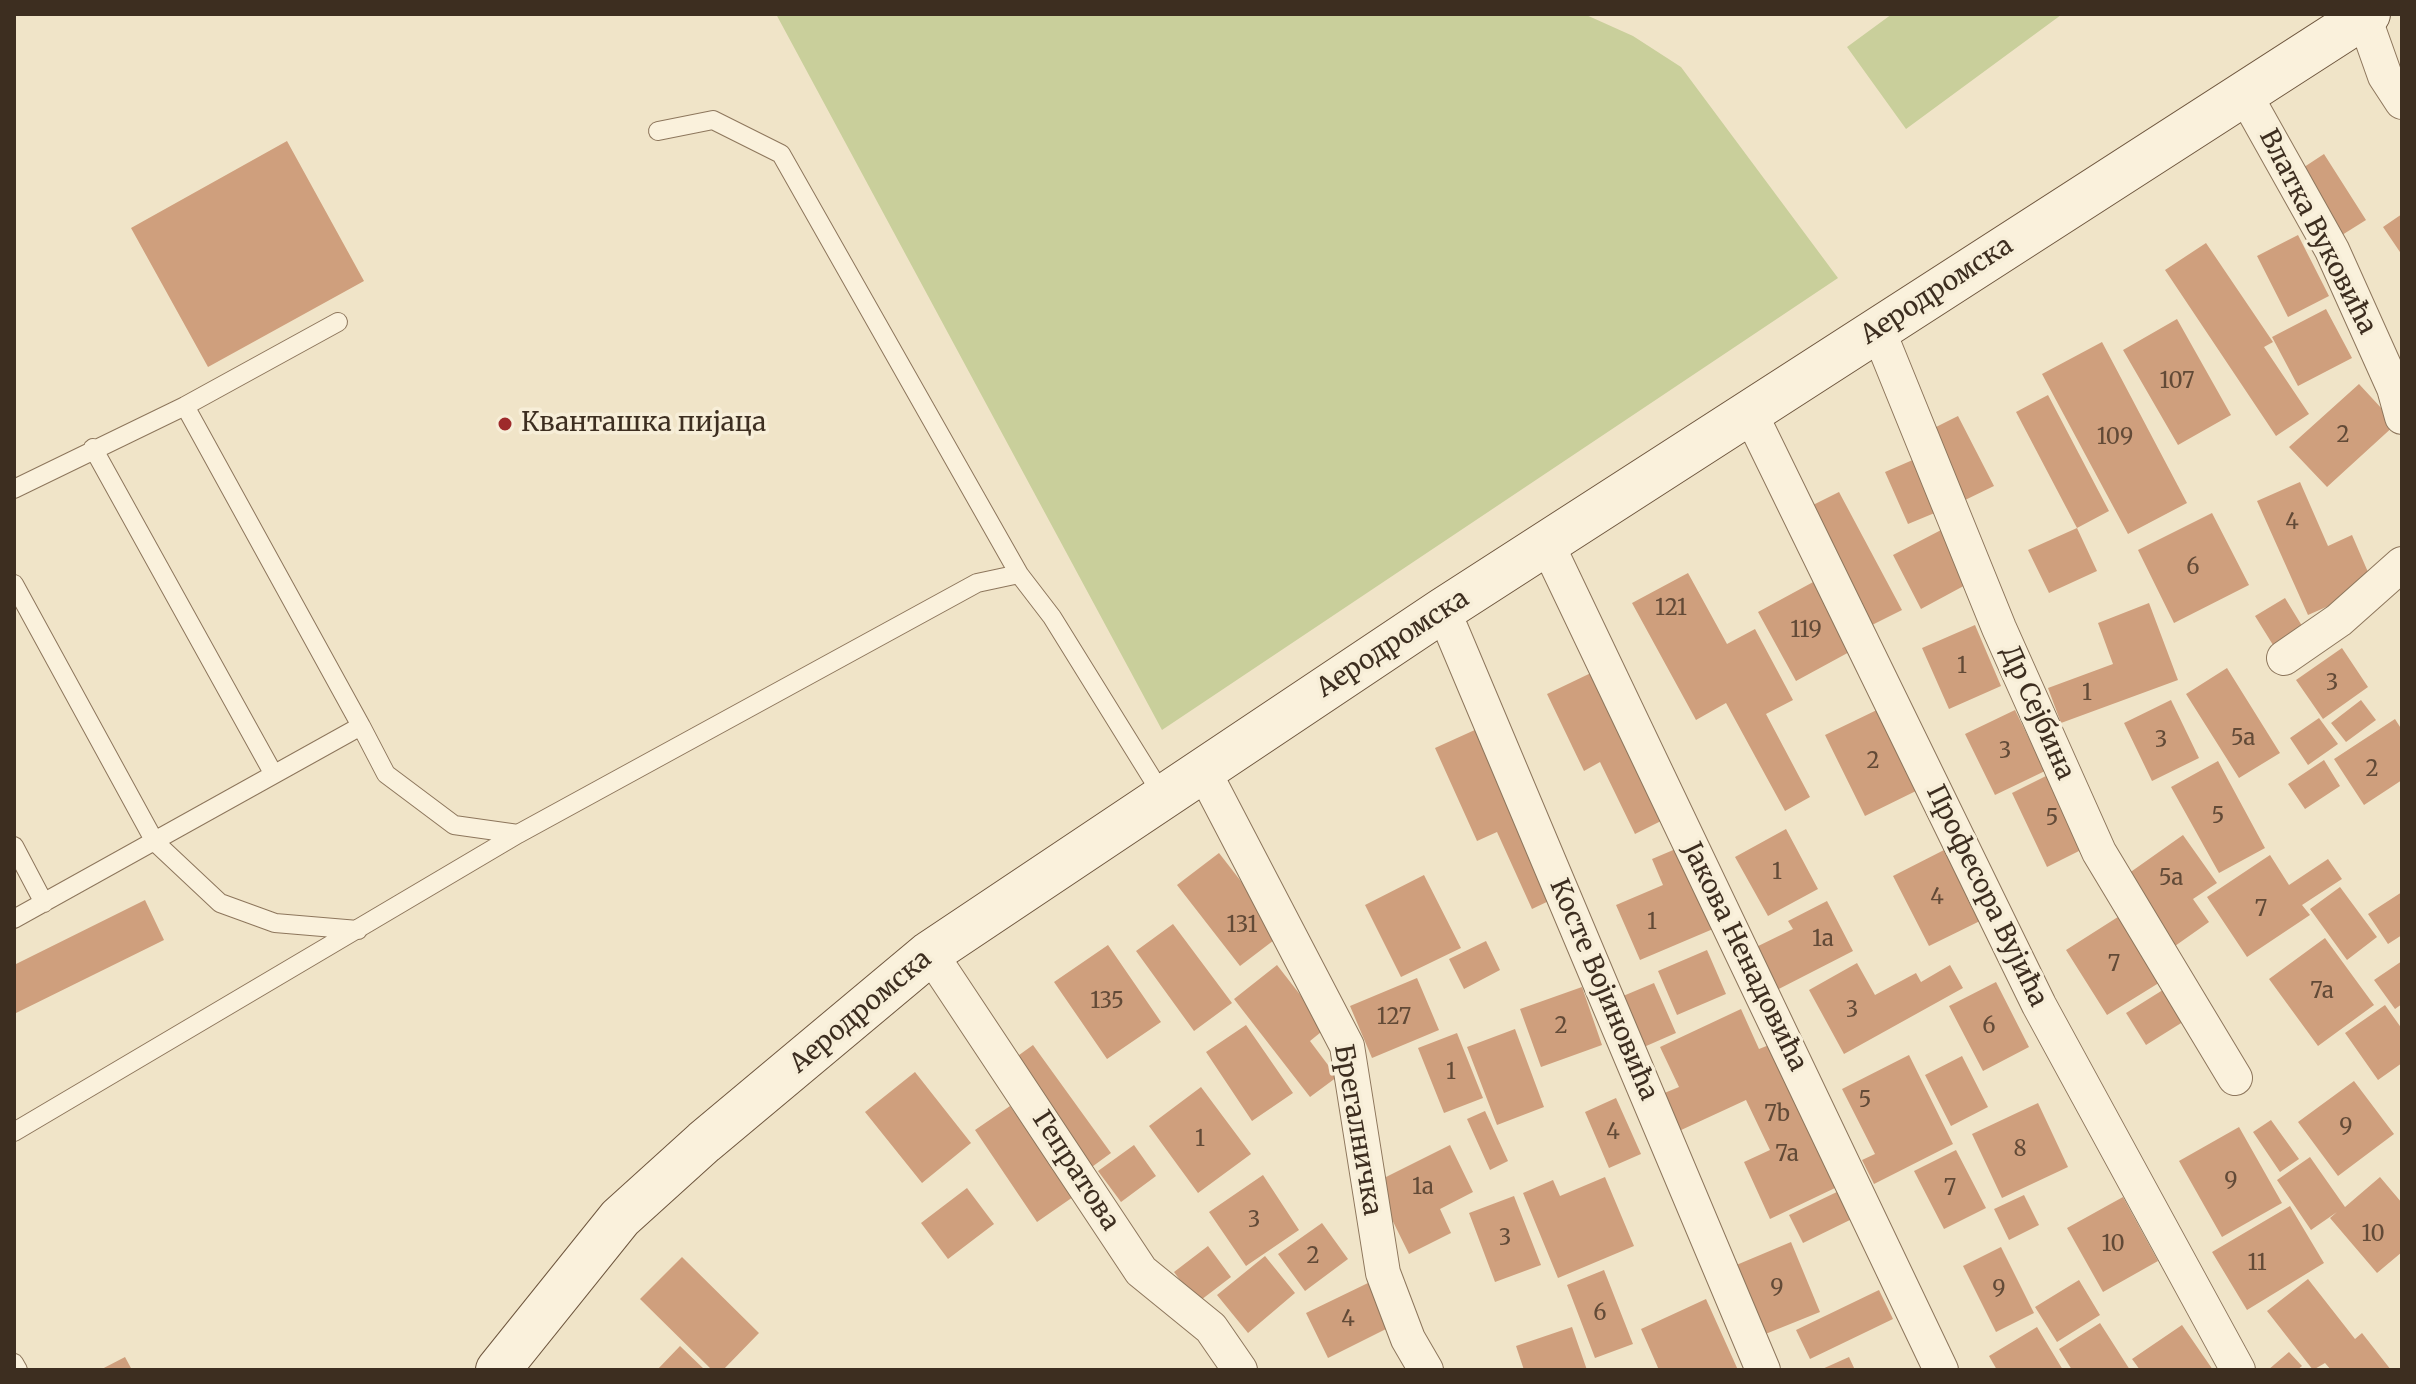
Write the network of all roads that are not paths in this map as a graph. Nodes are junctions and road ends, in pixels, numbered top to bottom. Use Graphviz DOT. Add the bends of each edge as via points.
graph roads {
  1 [pos="2365,15"];
  2 [pos="2244,93"];
  3 [pos="2402,102"];
  4 [pos="658,131"];
  5 [pos="338,322"];
  6 [pos="1878,330"];
  7 [pos="185,406"];
  8 [pos="1750,413"];
  9 [pos="2402,417"];
  10 [pos="93,448"];
  11 [pos="14,489"];
  12 [pos="1547,544"];
  13 [pos="2402,564"];
  14 [pos="1019,574"];
  15 [pos="14,584"];
  16 [pos="1443,610"];
  17 [pos="2284,658"];
  18 [pos="361,726"];
  19 [pos="1203,770"];
  20 [pos="273,773"];
  21 [pos="1163,797"];
  22 [pos="518,834"];
  23 [pos="155,842"];
  24 [pos="14,846"];
  25 [pos="44,903"];
  26 [pos="14,919"];
  27 [pos="358,930"];
  28 [pos="930,953"];
  29 [pos="2235,1078"];
  30 [pos="14,1132"];
  31 [pos="14,1363"];
  32 [pos="18,1370"];
  33 [pos="498,1370"];
  34 [pos="1240,1370"];
  35 [pos="1426,1370"];
  36 [pos="1763,1370"];
  37 [pos="1941,1370"];
  38 [pos="2238,1370"];
  1 -- 2 [label="street, Аеродромска"];
  1 -- 3 [label="street" via="2385,76"];
  2 -- 6 [label="street, Аеродромска"];
  2 -- 9 [label="street, Влатка Вуковића" via="2332,250"];
  4 -- 14 [label="lane" via="713,120 781,154"];
  5 -- 7 [label="lane"];
  6 -- 8 [label="street, Аеродромска"];
  6 -- 29 [label="street, Др Сејбина" via="1999,628 2099,852"];
  7 -- 10 [label="lane"];
  7 -- 18 [label="lane"];
  8 -- 12 [label="street, Аеродромска"];
  8 -- 38 [label="street, Професора Вујића" via="2039,1005"];
  10 -- 11 [label="lane"];
  10 -- 20 [label="lane"];
  12 -- 16 [label="street, Аеродромска"];
  12 -- 37 [label="street, Јакова Ненадовића"];
  13 -- 17 [label="street" via="2339,620"];
  14 -- 21 [label="lane" via="1052,617"];
  14 -- 22 [label="lane" via="977,583"];
  15 -- 23 [label="lane"];
  16 -- 19 [label="street, Аеродромска"];
  16 -- 36 [label="street, Косте Војиновића"];
  18 -- 20 [label="lane"];
  18 -- 22 [label="lane" via="386,774 454,825"];
  19 -- 21 [label="street, Аеродромска"];
  19 -- 35 [label="street, Брегалничка" via="1347,1046 1383,1273"];
  20 -- 23 [label="lane"];
  21 -- 28 [label="street, Аеродромска"];
  22 -- 27 [label="lane"];
  23 -- 25 [label="lane"];
  23 -- 27 [label="lane" via="220,903 275,923"];
  24 -- 25 [label="lane"];
  25 -- 26 [label="lane"];
  27 -- 30 [label="lane"];
  28 -- 33 [label="street, Аеродромска" via="620,1218"];
  28 -- 34 [label="street, Гепратова" via="1141,1271 1211,1328"];
  31 -- 32 [label="lane"];
}
